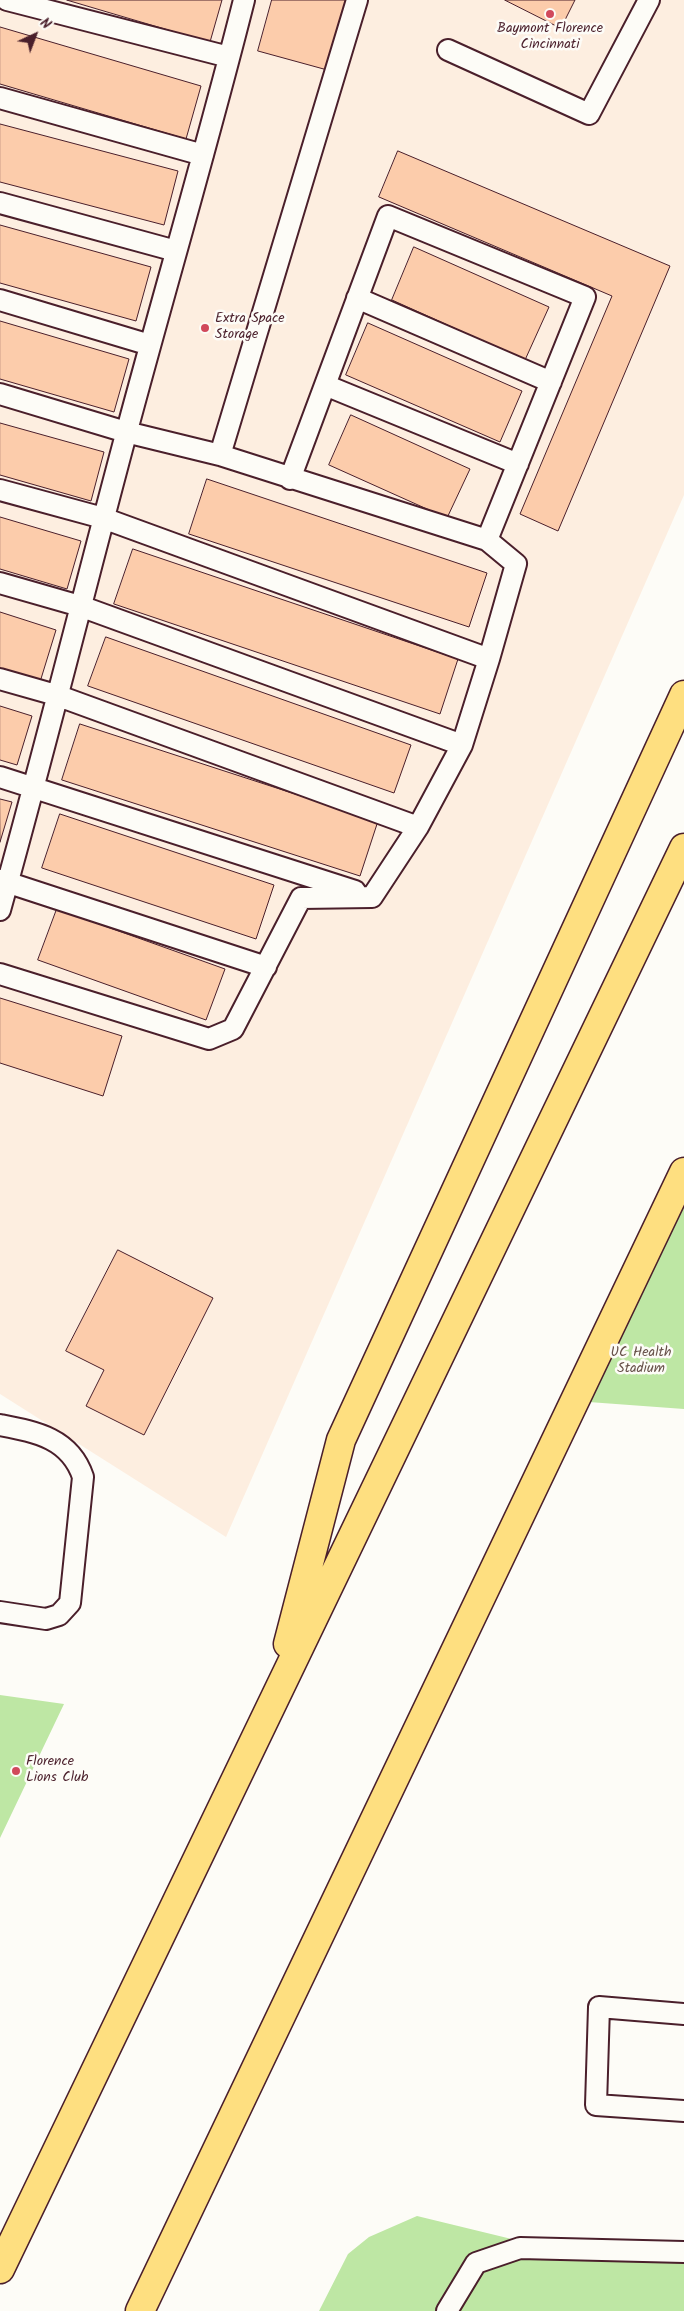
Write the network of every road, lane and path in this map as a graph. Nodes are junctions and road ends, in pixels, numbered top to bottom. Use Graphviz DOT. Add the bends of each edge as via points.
graph roads {
  1 [pos="7,0"];
  2 [pos="244,0"];
  3 [pos="357,0"];
  4 [pos="649,0"];
  5 [pos="448,50"];
  6 [pos="230,57"];
  7 [pos="0,98"];
  8 [pos="203,155"];
  9 [pos="0,202"];
  10 [pos="176,251"];
  11 [pos="357,298"];
  12 [pos="0,300"];
  13 [pos="150,345"];
  14 [pos="551,382"];
  15 [pos="324,385"];
  16 [pos="0,394"];
  17 [pos="126,432"];
  18 [pos="220,455"];
  19 [pos="518,464"];
  20 [pos="290,479"];
  21 [pos="0,490"];
  22 [pos="103,518"];
  23 [pos="488,540"];
  24 [pos="0,583"];
  25 [pos="80,606"];
  26 [pos="489,659"];
  27 [pos="0,679"];
  28 [pos="56,695"];
  29 [pos="684,695"];
  30 [pos="462,745"];
  31 [pos="0,777"];
  32 [pos="35,787"];
  33 [pos="418,827"];
  34 [pos="684,848"];
  35 [pos="4,881"];
  36 [pos="372,897"];
  37 [pos="0,910"];
  38 [pos="266,967"];
  39 [pos="0,974"];
  40 [pos="684,1172"];
  41 [pos="0,1425"];
  42 [pos="0,1612"];
  43 [pos="273,1704"];
  44 [pos="684,2014"];
  45 [pos="684,2111"];
  46 [pos="684,2252"];
  47 [pos="0,2269"];
  48 [pos="140,2311"];
  49 [pos="446,2311"];
  1 -- 6 [label="lane"];
  2 -- 6 [label="lane"];
  3 -- 18 [label="lane"];
  4 -- 5 [label="lane" via="589,114"];
  6 -- 8 [label="lane"];
  7 -- 8 [label="lane"];
  8 -- 10 [label="lane"];
  9 -- 10 [label="lane"];
  10 -- 13 [label="lane"];
  11 -- 14 [label="lane"];
  11 -- 14 [label="lane" via="388,216 585,297"];
  11 -- 15 [label="lane"];
  12 -- 13 [label="lane"];
  13 -- 17 [label="lane"];
  14 -- 19 [label="lane"];
  15 -- 19 [label="lane"];
  15 -- 20 [label="lane"];
  16 -- 17 [label="lane"];
  17 -- 18 [label="lane"];
  17 -- 22 [label="lane"];
  18 -- 20 [label="lane"];
  19 -- 23 [label="lane"];
  20 -- 23 [label="lane"];
  21 -- 22 [label="lane"];
  22 -- 25 [label="lane"];
  22 -- 26 [label="lane"];
  23 -- 26 [label="lane" via="516,564"];
  24 -- 25 [label="lane"];
  25 -- 28 [label="lane"];
  25 -- 30 [label="lane"];
  26 -- 30 [label="lane"];
  27 -- 28 [label="lane"];
  28 -- 32 [label="lane"];
  28 -- 33 [label="lane"];
  29 -- 43 [label="highway" via="340,1440"];
  30 -- 33 [label="lane"];
  31 -- 32 [label="lane"];
  32 -- 35 [label="lane"];
  32 -- 36 [label="lane"];
  33 -- 36 [label="lane"];
  34 -- 43 [label="highway"];
  35 -- 37 [label="lane"];
  35 -- 38 [label="lane"];
  36 -- 38 [label="lane" via="301,898"];
  38 -- 39 [label="lane" via="234,1028 209,1039"];
  40 -- 48 [label="highway"];
  41 -- 42 [label="lane" via="39,1433 68,1450 79,1464 83,1476 70,1602 60,1616 46,1619"];
  43 -- 47 [label="highway"];
  44 -- 45 [label="lane" via="599,2007 596,2105"];
  46 -- 49 [label="lane" via="520,2248 476,2263"];
}
